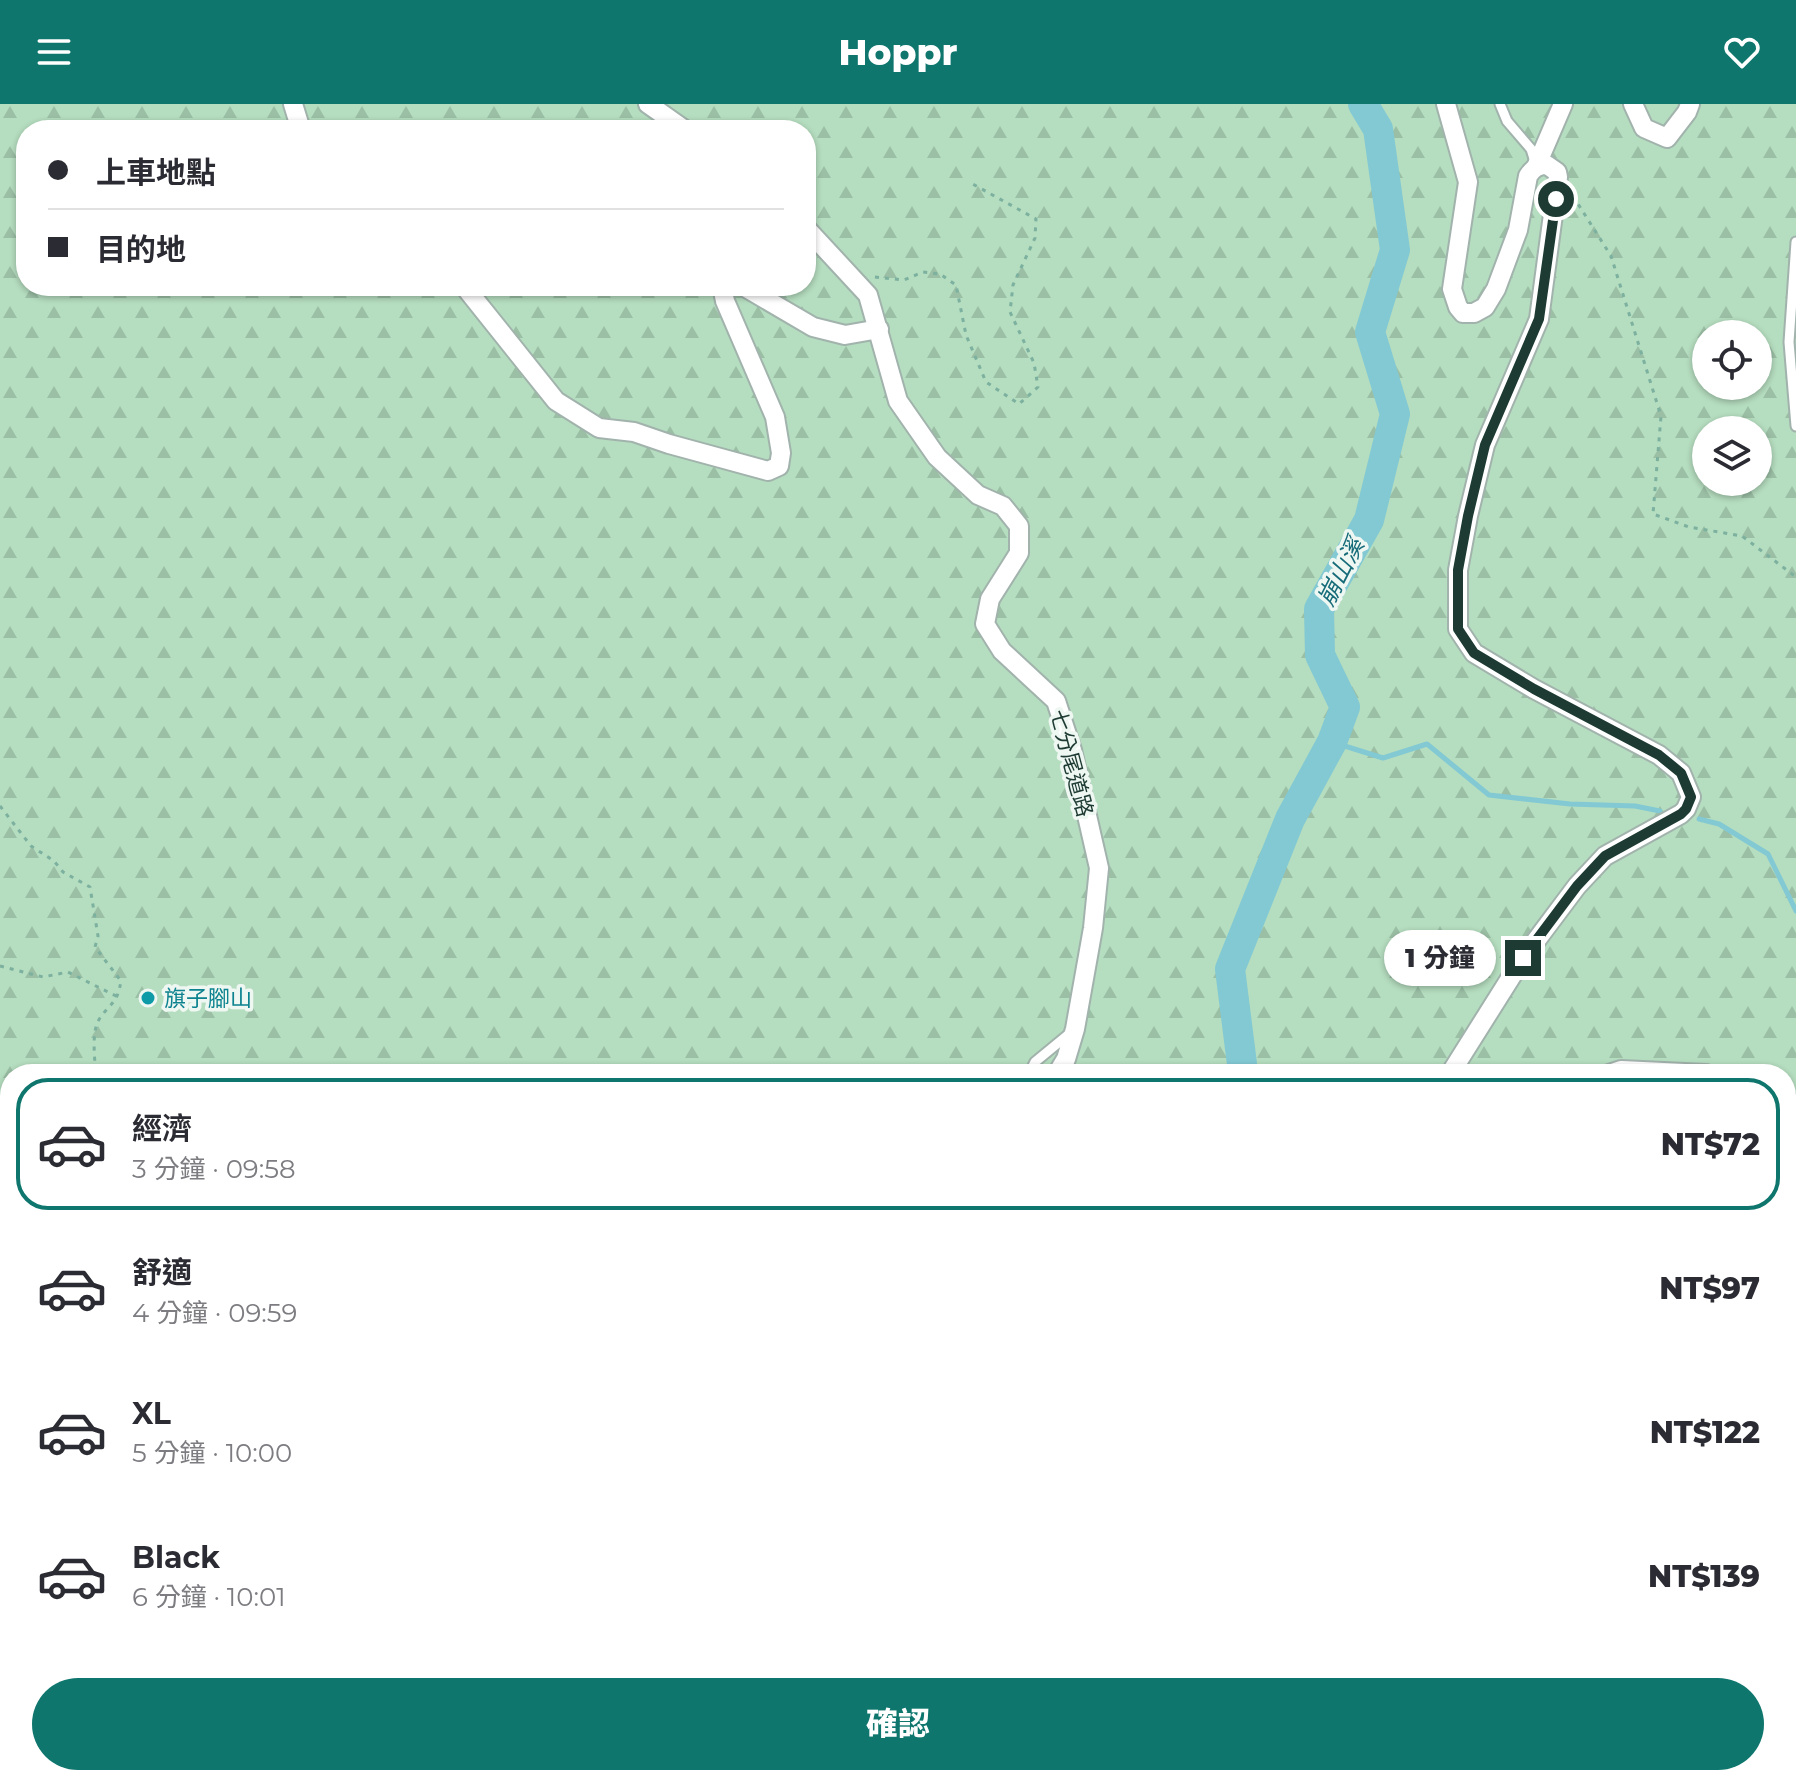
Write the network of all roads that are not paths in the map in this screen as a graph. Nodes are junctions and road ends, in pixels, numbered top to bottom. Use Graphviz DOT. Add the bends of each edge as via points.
graph roads {
  1 [pos="648,104"];
  2 [pos="1446,104"];
  3 [pos="1500,104"];
  4 [pos="1563,104"];
  5 [pos="1633,104"];
  6 [pos="1690,104"];
  7 [pos="671,120"];
  8 [pos="1536,167"];
  9 [pos="816,238"];
  10 [pos="1796,242"];
  11 [pos="472,296"];
  12 [pos="724,296"];
  13 [pos="760,296"];
  14 [pos="879,329"];
  15 [pos="1796,426"];
  16 [pos="1075,1029"];
  17 [pos="1034,1064"];
  18 [pos="1063,1064"];
  19 [pos="1456,1064"];
  1 -- 7 [label="street"];
  2 -- 8 [label="street" via="1468,182 1452,289 1463,313 1485,307 1496,289 1518,230 1528,176"];
  3 -- 8 [label="lane" via="1531,149"];
  4 -- 8 [label="street"];
  5 -- 6 [label="street" via="1644,128 1667,138"];
  8 -- 19 [label="street" via="1547,165 1558,177 1539,319 1485,445 1458,570 1458,629 1474,653 1659,755 1681,773 1691,797 1681,814 1605,856 1577,886 1523,958"];
  9 -- 14 [label="street, 七分尾道路" via="868,295"];
  10 -- 15 [label="lane" via="1789,342"];
  11 -- 12 [label="street" via="556,401 599,428 634,432 768,471 779,466 781,453 775,417"];
  13 -- 14 [label="street" via="813,327 845,335"];
  14 -- 16 [label="street, 七分尾道路" via="898,401 937,457 978,495 1003,506 1019,526 1019,553 990,599 985,624 1002,651 1056,701 1099,868"];
  16 -- 17 [label="lane"];
  16 -- 18 [label="street, 七分尾道路"];
}
